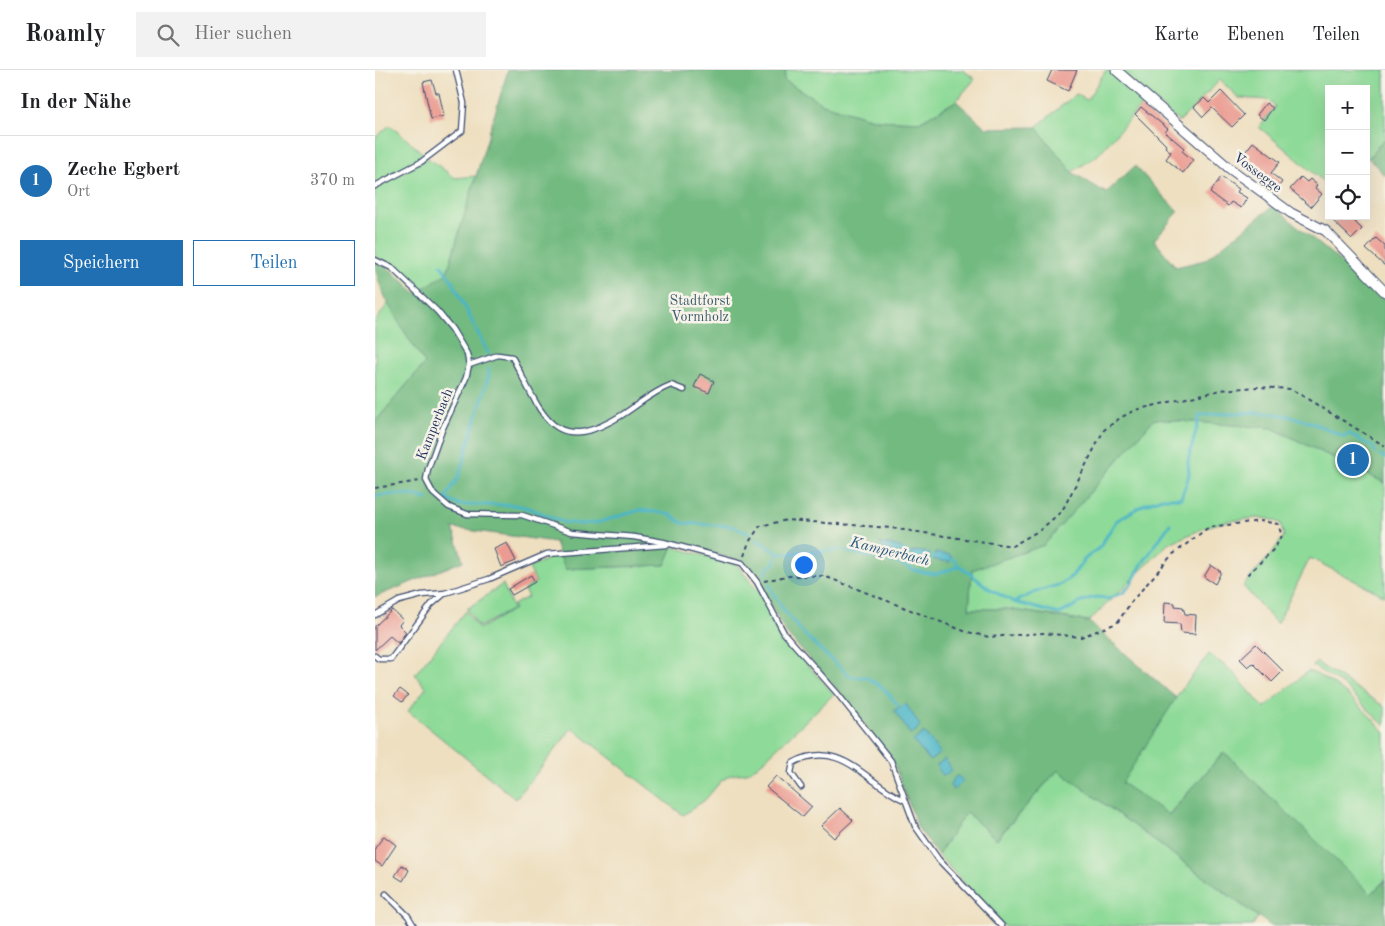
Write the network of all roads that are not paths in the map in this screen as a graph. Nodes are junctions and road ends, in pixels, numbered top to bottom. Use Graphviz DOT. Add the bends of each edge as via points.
graph roads {
  1 [pos="456,70"];
  2 [pos="1116,70"];
  3 [pos="375,186"];
  4 [pos="375,260"];
  5 [pos="1385,292"];
  6 [pos="469,365"];
  7 [pos="684,390"];
  8 [pos="667,545"];
  9 [pos="445,593"];
  10 [pos="375,615"];
  11 [pos="375,656"];
  12 [pos="801,787"];
  13 [pos="905,800"];
  14 [pos="386,894"];
  15 [pos="414,926"];
  16 [pos="1001,926"];
  1 -- 3 [label="lane" via="464,103 461,131 421,162"];
  2 -- 5 [label="street, Vossegge" via="1229,168 1291,213 1326,232"];
  4 -- 6 [label="lane" via="392,268 452,328 465,346"];
  6 -- 7 [label="lane" via="498,355 512,357 550,422 573,434 603,426 656,391 671,385"];
  6 -- 8 [label="lane, Kamperbach" via="442,430 426,480 433,493 444,503 467,514 522,515 572,532 634,537"];
  8 -- 9 [label="lane" via="547,554 489,579"];
  8 -- 13 [label="lane, Kamperbach" via="742,563 757,582 784,633 891,761"];
  9 -- 10 [label="lane" via="399,601"];
  9 -- 11 [label="lane" via="391,658"];
  12 -- 13 [label="lane" via="791,773 793,763 803,757 821,755 835,757 860,768 891,794"];
  13 -- 16 [label="lane" via="915,826 939,860"];
  14 -- 15 [label="lane"];
}
